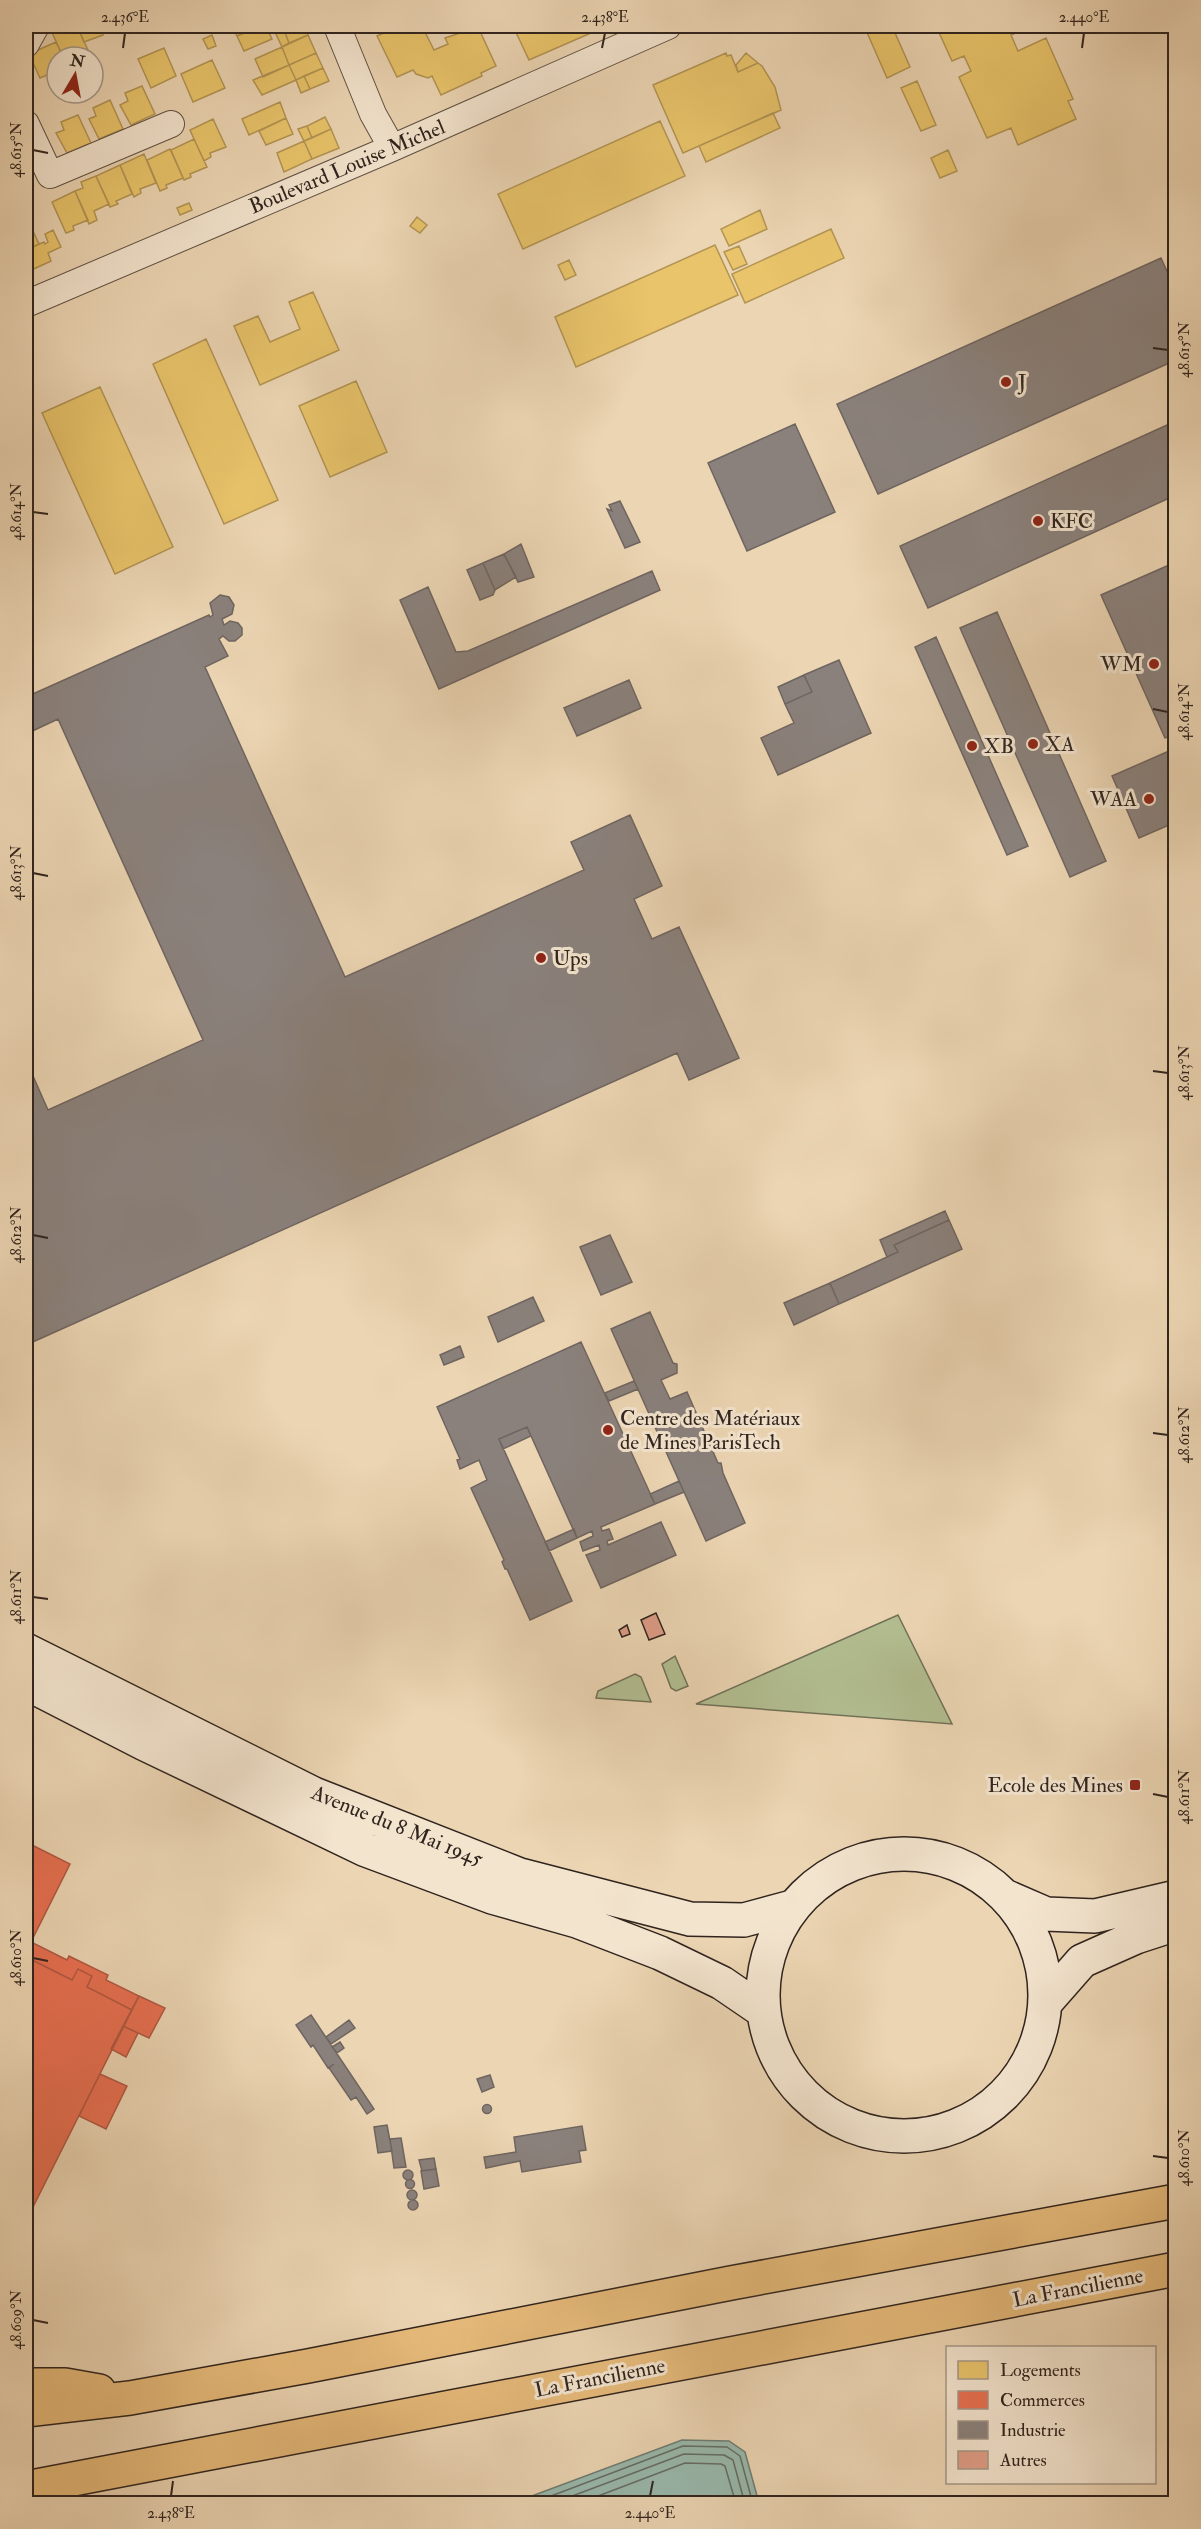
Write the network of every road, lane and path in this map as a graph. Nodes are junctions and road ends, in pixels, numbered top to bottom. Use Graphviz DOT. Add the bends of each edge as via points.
graph roads {
  1 [pos="36,26"];
  2 [pos="337,26"];
  3 [pos="668,26"];
  4 [pos="26,44"];
  5 [pos="26,124"];
  6 [pos="171,124"];
  7 [pos="392,148"];
  8 [pos="26,304"];
  9 [pos="26,1650"];
  10 [pos="26,1683"];
  11 [pos="1007,1897"];
  12 [pos="1176,1897"];
  13 [pos="792,1907"];
  14 [pos="1176,1924"];
  15 [pos="1046,2002"];
  16 [pos="763,2012"];
  17 [pos="1176,2201"];
  18 [pos="1176,2269"];
  19 [pos="26,2385"];
  20 [pos="130,2398"];
  21 [pos="26,2410"];
  22 [pos="72,2480"];
  23 [pos="26,2488"];
  24 [pos="30,2504"];
  1 -- 4 [label="street"];
  2 -- 7 [label="street" via="373,114"];
  3 -- 7 [label="street, Boulevard Louise Michel"];
  5 -- 6 [label="street" via="50,175"];
  7 -- 8 [label="street, Boulevard Louise Michel"];
  9 -- 13 [label="main road, Avenue du 8 Mai 1945" via="314,1794 520,1875 690,1919 744,1920"];
  10 -- 16 [label="main road, Avenue du 8 Mai 1945" via="366,1850 660,1953 722,1983"];
  11 -- 12 [label="main road, Avenue du 8 Mai 1945" via="1046,1914 1095,1916"];
  11 -- 13 [label="main road, Avenue du 8 Mai 1945" via="988,1880 953,1861 914,1853 875,1856 838,1869"];
  11 -- 15 [label="main road, Avenue du 8 Mai 1945" via="1030,1928 1043,1964"];
  13 -- 16 [label="main road, Avenue du 8 Mai 1945" via="773,1939 764,1975"];
  14 -- 15 [label="main road" via="1136,1936 1082,1961"];
  15 -- 16 [label="main road, Avenue du 8 Mai 1945" via="1035,2048 1022,2073 997,2102 965,2123 919,2135 890,2136 853,2127 819,2108 792,2082 773,2049"];
  17 -- 20 [label="highway"];
  18 -- 22 [label="highway, La Francilienne"];
  19 -- 20 [label="highway" via="65,2385"];
  20 -- 21 [label="highway"];
  22 -- 23 [label="highway, La Francilienne"];
  22 -- 24 [label="highway" via="48,2499"];
}
